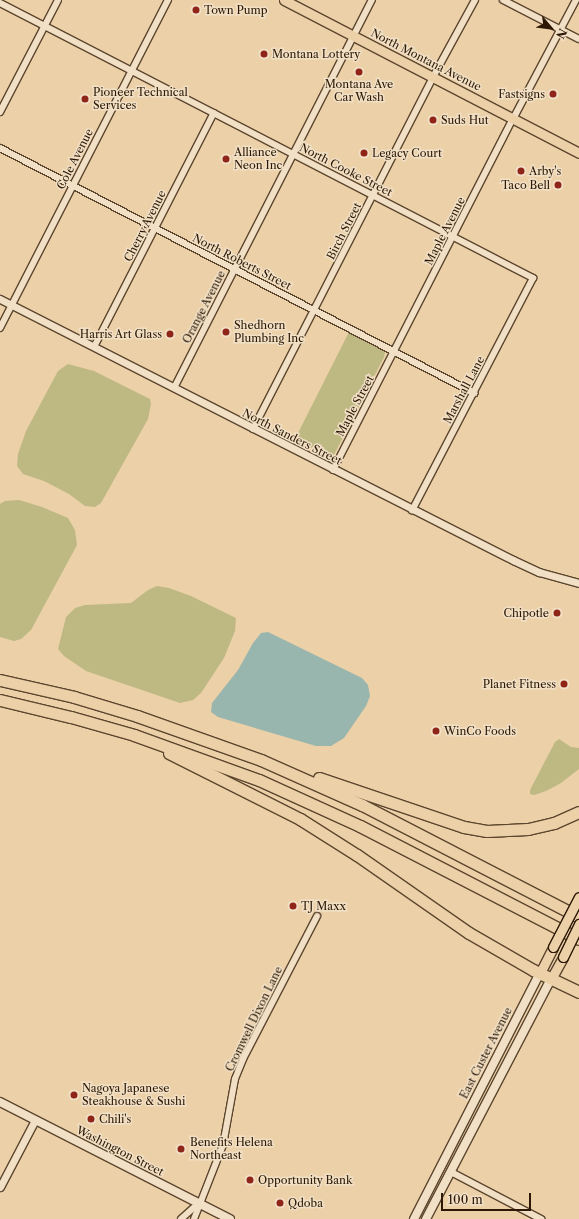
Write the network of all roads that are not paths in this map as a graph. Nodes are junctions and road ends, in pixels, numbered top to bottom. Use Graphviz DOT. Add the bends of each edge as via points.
graph roads {
  1 [pos="58,0"];
  2 [pos="168,0"];
  3 [pos="284,0"];
  4 [pos="372,0"];
  5 [pos="475,0"];
  6 [pos="503,0"];
  7 [pos="576,0"];
  8 [pos="0,3"];
  9 [pos="44,26"];
  10 [pos="561,30"];
  11 [pos="354,36"];
  12 [pos="579,39"];
  13 [pos="132,71"];
  14 [pos="433,77"];
  15 [pos="0,112"];
  16 [pos="214,113"];
  17 [pos="513,118"];
  18 [pos="0,148"];
  19 [pos="579,153"];
  20 [pos="294,154"];
  21 [pos="73,186"];
  22 [pos="374,196"];
  23 [pos="155,228"];
  24 [pos="454,237"];
  25 [pos="235,269"];
  26 [pos="533,278"];
  27 [pos="0,299"];
  28 [pos="12,305"];
  29 [pos="315,310"];
  30 [pos="0,328"];
  31 [pos="94,347"];
  32 [pos="394,352"];
  33 [pos="174,388"];
  34 [pos="474,393"];
  35 [pos="254,429"];
  36 [pos="333,470"];
  37 [pos="412,510"];
  38 [pos="579,582"];
  39 [pos="3,680"];
  40 [pos="0,700"];
  41 [pos="134,735"];
  42 [pos="241,752"];
  43 [pos="579,812"];
  44 [pos="538,896"];
  45 [pos="579,897"];
  46 [pos="579,913"];
  47 [pos="317,916"];
  48 [pos="579,917"];
  49 [pos="579,924"];
  50 [pos="579,939"];
  51 [pos="540,973"];
  52 [pos="551,979"];
  53 [pos="579,992"];
  54 [pos="0,1102"];
  55 [pos="35,1120"];
  56 [pos="451,1172"];
  57 [pos="0,1187"];
  58 [pos="199,1203"];
  59 [pos="181,1219"];
  60 [pos="194,1219"];
  61 [pos="230,1219"];
  62 [pos="414,1219"];
  63 [pos="426,1219"];
  64 [pos="541,1219"];
  1 -- 9 [label="street"];
  2 -- 13 [label="street, Cole Avenue"];
  3 -- 11 [label="main road, North Montana Avenue"];
  4 -- 11 [label="street, Orange Avenue"];
  5 -- 14 [label="street, Birch Street"];
  6 -- 10 [label="street"];
  7 -- 10 [label="street"];
  8 -- 9 [label="street, North Cooke Street"];
  9 -- 13 [label="street, North Cooke Street"];
  9 -- 15 [label="street"];
  10 -- 12 [label="street"];
  10 -- 17 [label="street"];
  11 -- 14 [label="main road, North Montana Avenue"];
  11 -- 20 [label="street, Orange Avenue"];
  13 -- 16 [label="street, North Cooke Street"];
  13 -- 21 [label="street, Cole Avenue"];
  14 -- 17 [label="main road, North Montana Avenue"];
  14 -- 22 [label="street, Birch Street"];
  16 -- 20 [label="street, North Cooke Street"];
  16 -- 23 [label="street, Cherry Avenue"];
  17 -- 19 [label="main road, North Montana Avenue"];
  17 -- 24 [label="street, Maple Avenue"];
  18 -- 21 [label="street, North Roberts Street"];
  20 -- 22 [label="street, North Cooke Street"];
  20 -- 25 [label="street, Orange Avenue"];
  21 -- 23 [label="street, North Roberts Street"];
  21 -- 28 [label="street, Cole Avenue"];
  22 -- 24 [label="street, North Cooke Street"];
  22 -- 29 [label="street, Birch Street"];
  23 -- 25 [label="street, North Roberts Street"];
  23 -- 31 [label="street, Cherry Avenue"];
  24 -- 26 [label="street, North Cooke Street"];
  24 -- 32 [label="street, Maple Avenue"];
  25 -- 29 [label="street, North Roberts Street"];
  25 -- 33 [label="street, Orange Avenue"];
  26 -- 34 [label="street, Marshall Lane"];
  27 -- 28 [label="street, North Sanders Street"];
  28 -- 30 [label="street, Cole Avenue"];
  28 -- 31 [label="street, North Sanders Street"];
  29 -- 32 [label="street, North Roberts Street"];
  29 -- 35 [label="street, Birch Street"];
  31 -- 33 [label="street, North Sanders Street"];
  32 -- 34 [label="street, North Roberts Street"];
  32 -- 36 [label="street, Maple Street"];
  33 -- 35 [label="street, North Sanders Street"];
  34 -- 37 [label="street, Marshall Lane"];
  35 -- 36 [label="street, North Sanders Street"];
  36 -- 37 [label="street, North Sanders Street"];
  37 -- 38 [label="street, North Sanders Street" via="539,572"];
  39 -- 42 [label="highway" via="116,709"];
  40 -- 41 [label="highway"];
  41 -- 50 [label="highway" via="218,764 320,807"];
  41 -- 51 [label="highway" via="306,823 358,855 469,933"];
  42 -- 43 [label="highway" via="464,827 487,831 528,829 554,823"];
  42 -- 44 [label="highway" via="349,798"];
  44 -- 46 [label="highway"];
  44 -- 48 [label="highway"];
  45 -- 51 [label="main road, East Custer Avenue, bridge"];
  47 -- 58 [label="street, Cromwell Dixon Lane" via="243,1059 235,1079 223,1145"];
  49 -- 52 [label="main road, bridge"];
  51 -- 52 [label="highway"];
  51 -- 62 [label="main road, East Custer Avenue"];
  52 -- 53 [label="highway"];
  52 -- 56 [label="main road"];
  54 -- 55 [label="main road, Washington Street"];
  55 -- 57 [label="street"];
  55 -- 58 [label="main road, Washington Street"];
  56 -- 63 [label="main road"];
  56 -- 64 [label="street"];
  58 -- 59 [label="street, Cromwell Dixon Lane"];
  58 -- 60 [label="street, Cromwell Dixon Lane"];
  58 -- 61 [label="main road, Washington Street"];
}
